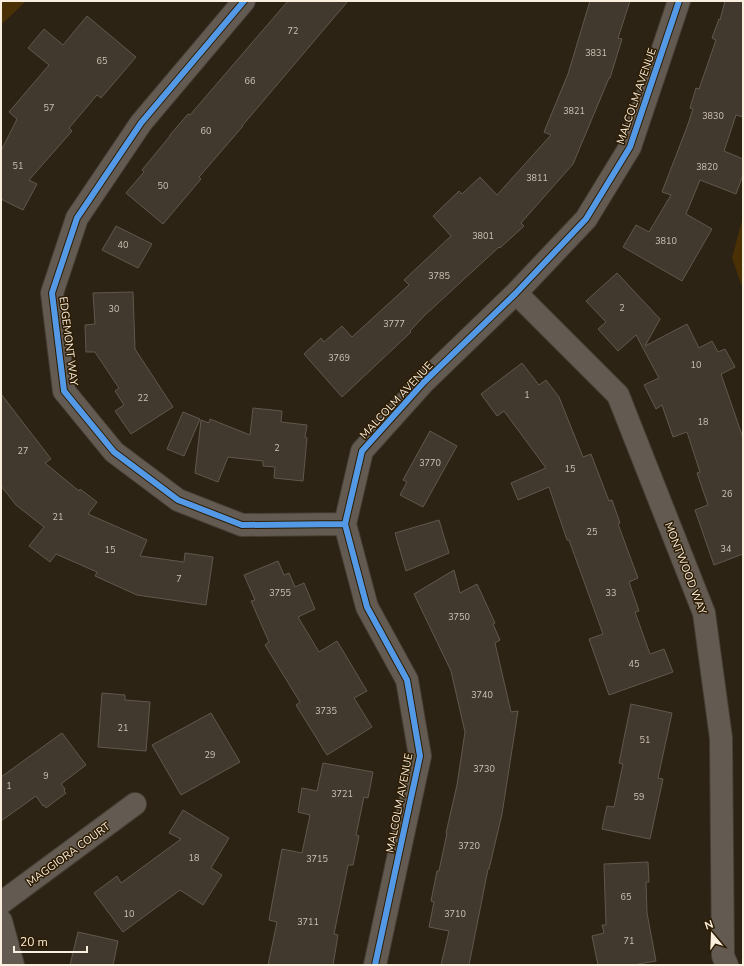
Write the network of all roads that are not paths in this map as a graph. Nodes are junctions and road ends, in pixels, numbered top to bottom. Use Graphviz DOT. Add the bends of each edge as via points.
graph roads {
  1 [pos="244,1"];
  2 [pos="679,1"];
  3 [pos="516,293"];
  4 [pos="345,524"];
  5 [pos="135,804"];
  6 [pos="1,903"];
  7 [pos="1,921"];
  8 [pos="13,965"];
  9 [pos="375,965"];
  10 [pos="727,965"];
  1 -- 4 [label="street, EDGEMONT WAY" via="141,123 77,218 52,293 64,391 114,452 178,500 242,525"];
  2 -- 3 [label="street, MALCOLM AVENUE" via="630,147 586,219"];
  3 -- 4 [label="street, MALCOLM AVENUE" via="424,382 362,451"];
  3 -- 10 [label="street, MONTWOOD WAY" via="618,396 704,613 721,738 723,956"];
  4 -- 9 [label="street, MALCOLM AVENUE" via="367,607 407,680 420,756"];
  5 -- 6 [label="street, MAGGIORA COURT"];
  7 -- 8 [label="street"];
}
